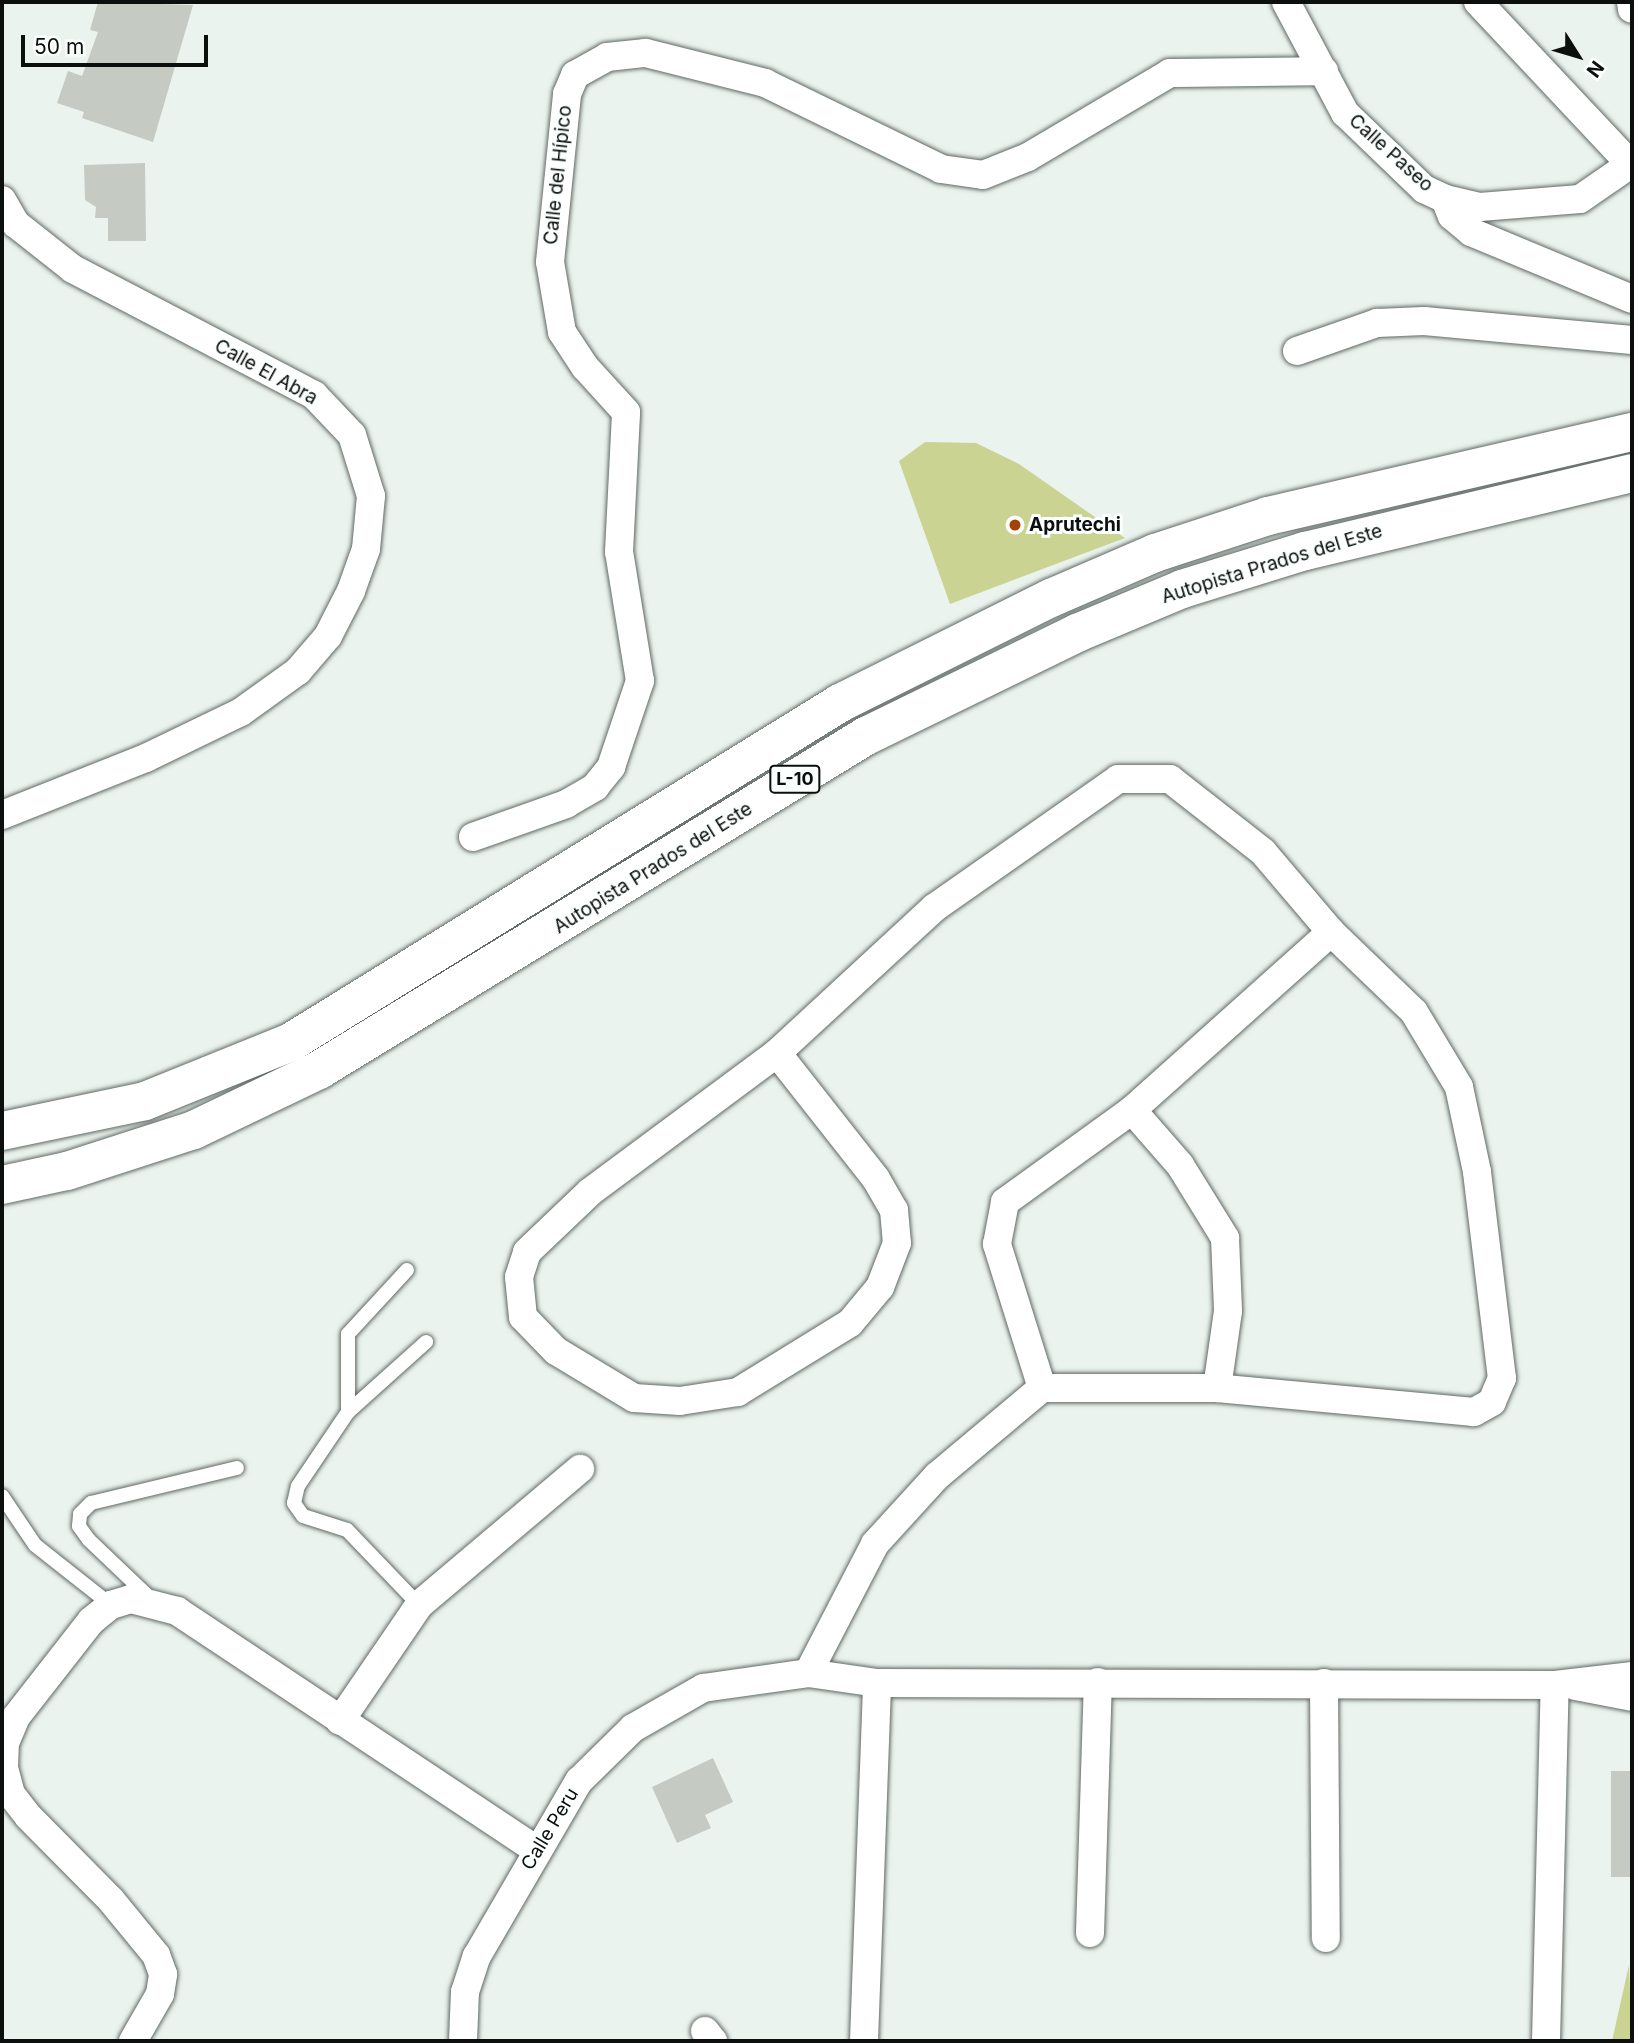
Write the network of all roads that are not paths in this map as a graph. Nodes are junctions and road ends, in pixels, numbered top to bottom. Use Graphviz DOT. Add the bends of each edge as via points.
graph roads {
  1 [pos="1286,2"];
  2 [pos="1478,2"];
  3 [pos="1631,2"];
  4 [pos="1632,9"];
  5 [pos="1324,71"];
  6 [pos="1632,164"];
  7 [pos="1445,199"];
  8 [pos="2,201"];
  9 [pos="1632,299"];
  10 [pos="1632,340"];
  11 [pos="1297,351"];
  12 [pos="1632,432"];
  13 [pos="1632,473"];
  14 [pos="2,815"];
  15 [pos="473,837"];
  16 [pos="1331,932"];
  17 [pos="776,1053"];
  18 [pos="1132,1110"];
  19 [pos="2,1131"];
  20 [pos="2,1185"];
  21 [pos="407,1270"];
  22 [pos="425,1342"];
  23 [pos="1042,1388"];
  24 [pos="1217,1388"];
  25 [pos="348,1412"];
  26 [pos="237,1468"];
  27 [pos="580,1469"];
  28 [pos="2,1496"];
  29 [pos="155,1602"];
  30 [pos="111,1605"];
  31 [pos="419,1605"];
  32 [pos="807,1673"];
  33 [pos="1632,1676"];
  34 [pos="1098,1682"];
  35 [pos="877,1683"];
  36 [pos="1325,1683"];
  37 [pos="1560,1684"];
  38 [pos="1632,1698"];
  39 [pos="340,1721"];
  40 [pos="537,1850"];
  41 [pos="1090,1933"];
  42 [pos="1326,1938"];
  43 [pos="133,2041"];
  44 [pos="463,2041"];
  45 [pos="864,2041"];
  46 [pos="1546,2041"];
  1 -- 5 [label="street, Calle Paseo"];
  2 -- 6 [label="street"];
  3 -- 4 [label="street"];
  5 -- 7 [label="street, Calle Paseo" via="1345,113 1424,189"];
  5 -- 15 [label="street, Calle del Hípico" via="1170,73 1028,157 982,175 941,169 765,83 646,53 607,57 575,75 567,94 550,262 562,332 585,367 626,412 619,552 640,681 611,767 595,787 566,804"];
  6 -- 7 [label="street, Calle Paseo" via="1580,199 1480,207"];
  7 -- 9 [label="street" via="1452,216 1471,232"];
  8 -- 14 [label="street, Calle El Abra" via="16,224 73,269 314,396 352,435 371,496 366,549 351,592 328,636 298,671 242,712 146,758"];
  10 -- 11 [label="street" via="1424,321 1377,323"];
  12 -- 19 [label="highway, L-10" via="1268,516 1155,553 1051,597 840,703 291,1042 145,1101"];
  13 -- 20 [label="highway, Autopista Prados del Este / L-10" via="1305,551 1182,589 1077,633 866,736 318,1070 194,1130 67,1171"];
  16 -- 17 [label="street" via="1263,852 1170,779 1118,779 934,908"];
  16 -- 18 [label="street"];
  16 -- 24 [label="street" via="1413,1012 1459,1087 1478,1172 1502,1378 1492,1402 1474,1412"];
  17 -- 17 [label="street" via="590,1192 527,1252 519,1277 523,1317 556,1351 634,1398 680,1401 738,1392 850,1323 880,1287 897,1243 894,1210 876,1180"];
  18 -- 23 [label="street" via="1005,1202 997,1244"];
  18 -- 24 [label="street" via="1180,1165 1225,1238 1228,1311"];
  21 -- 25 [label="lane" via="348,1334"];
  22 -- 25 [label="lane"];
  23 -- 24 [label="street"];
  23 -- 32 [label="street" via="937,1476 874,1544"];
  25 -- 31 [label="lane" via="298,1486 294,1503 303,1516 347,1530"];
  26 -- 29 [label="lane" via="91,1503 80,1514 79,1526 89,1540"];
  27 -- 31 [label="street"];
  28 -- 30 [label="lane" via="34,1545"];
  29 -- 30 [label="street" via="131,1599"];
  29 -- 39 [label="street" via="177,1611"];
  30 -- 43 [label="street" via="90,1621 16,1717 5,1743 4,1768 12,1794 28,1816 111,1900 156,1955 163,1974 160,1994"];
  31 -- 39 [label="street"];
  32 -- 35 [label="street, Calle Peru"];
  32 -- 40 [label="street, Calle Peru" via="704,1688 634,1728 579,1781"];
  33 -- 37 [label="street"];
  34 -- 35 [label="street, Calle Peru"];
  34 -- 36 [label="street, Calle Peru"];
  34 -- 41 [label="street"];
  35 -- 45 [label="street"];
  36 -- 37 [label="street, Calle Peru"];
  36 -- 42 [label="street"];
  37 -- 38 [label="street"];
  37 -- 46 [label="street"];
  39 -- 40 [label="street"];
  40 -- 44 [label="street, Calle Peru" via="477,1956 465,1992"];
}
